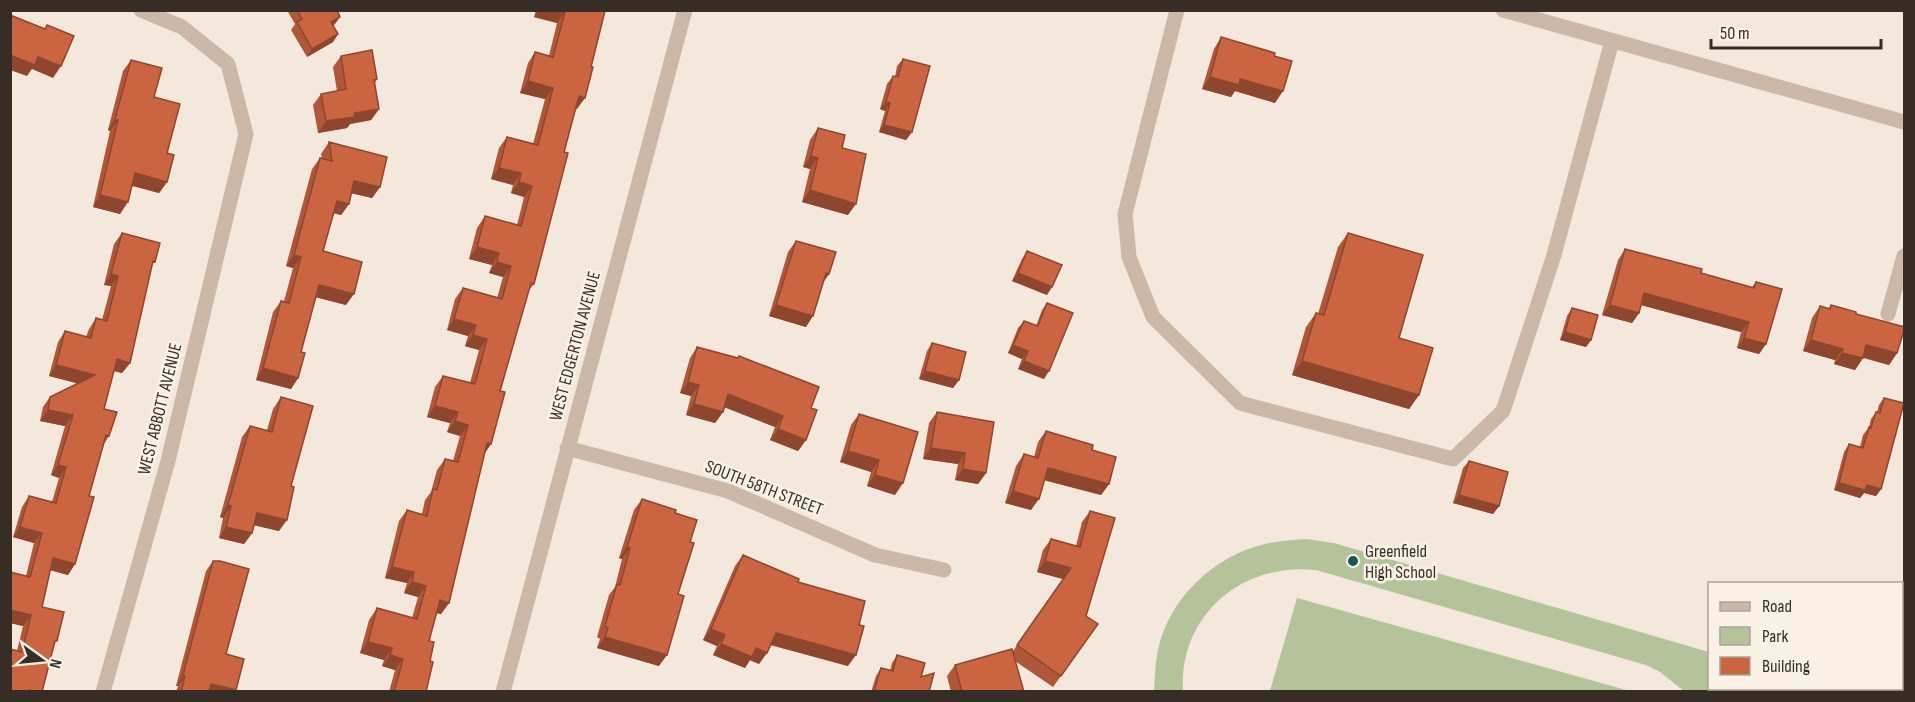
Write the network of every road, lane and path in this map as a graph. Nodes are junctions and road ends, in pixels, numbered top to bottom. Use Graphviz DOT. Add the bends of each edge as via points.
graph roads {
  1 [pos="141,10"];
  2 [pos="685,10"];
  3 [pos="1177,10"];
  4 [pos="1503,10"];
  5 [pos="1612,40"];
  6 [pos="1905,122"];
  7 [pos="1905,256"];
  8 [pos="1888,314"];
  9 [pos="567,448"];
  10 [pos="944,570"];
  11 [pos="103,692"];
  12 [pos="503,692"];
  1 -- 11 [label="street, WEST ABBOTT AVENUE" via="182,27 228,64 246,134 168,461"];
  2 -- 9 [label="street, WEST EDGERTON AVENUE"];
  3 -- 5 [label="street" via="1125,214 1129,256 1153,317 1240,403 1453,459 1503,411 1554,255"];
  4 -- 5 [label="street"];
  5 -- 6 [label="street"];
  7 -- 8 [label="street"];
  9 -- 10 [label="street, SOUTH 58TH STREET" via="728,491 875,555"];
  9 -- 12 [label="street, WEST EDGERTON AVENUE"];
}
